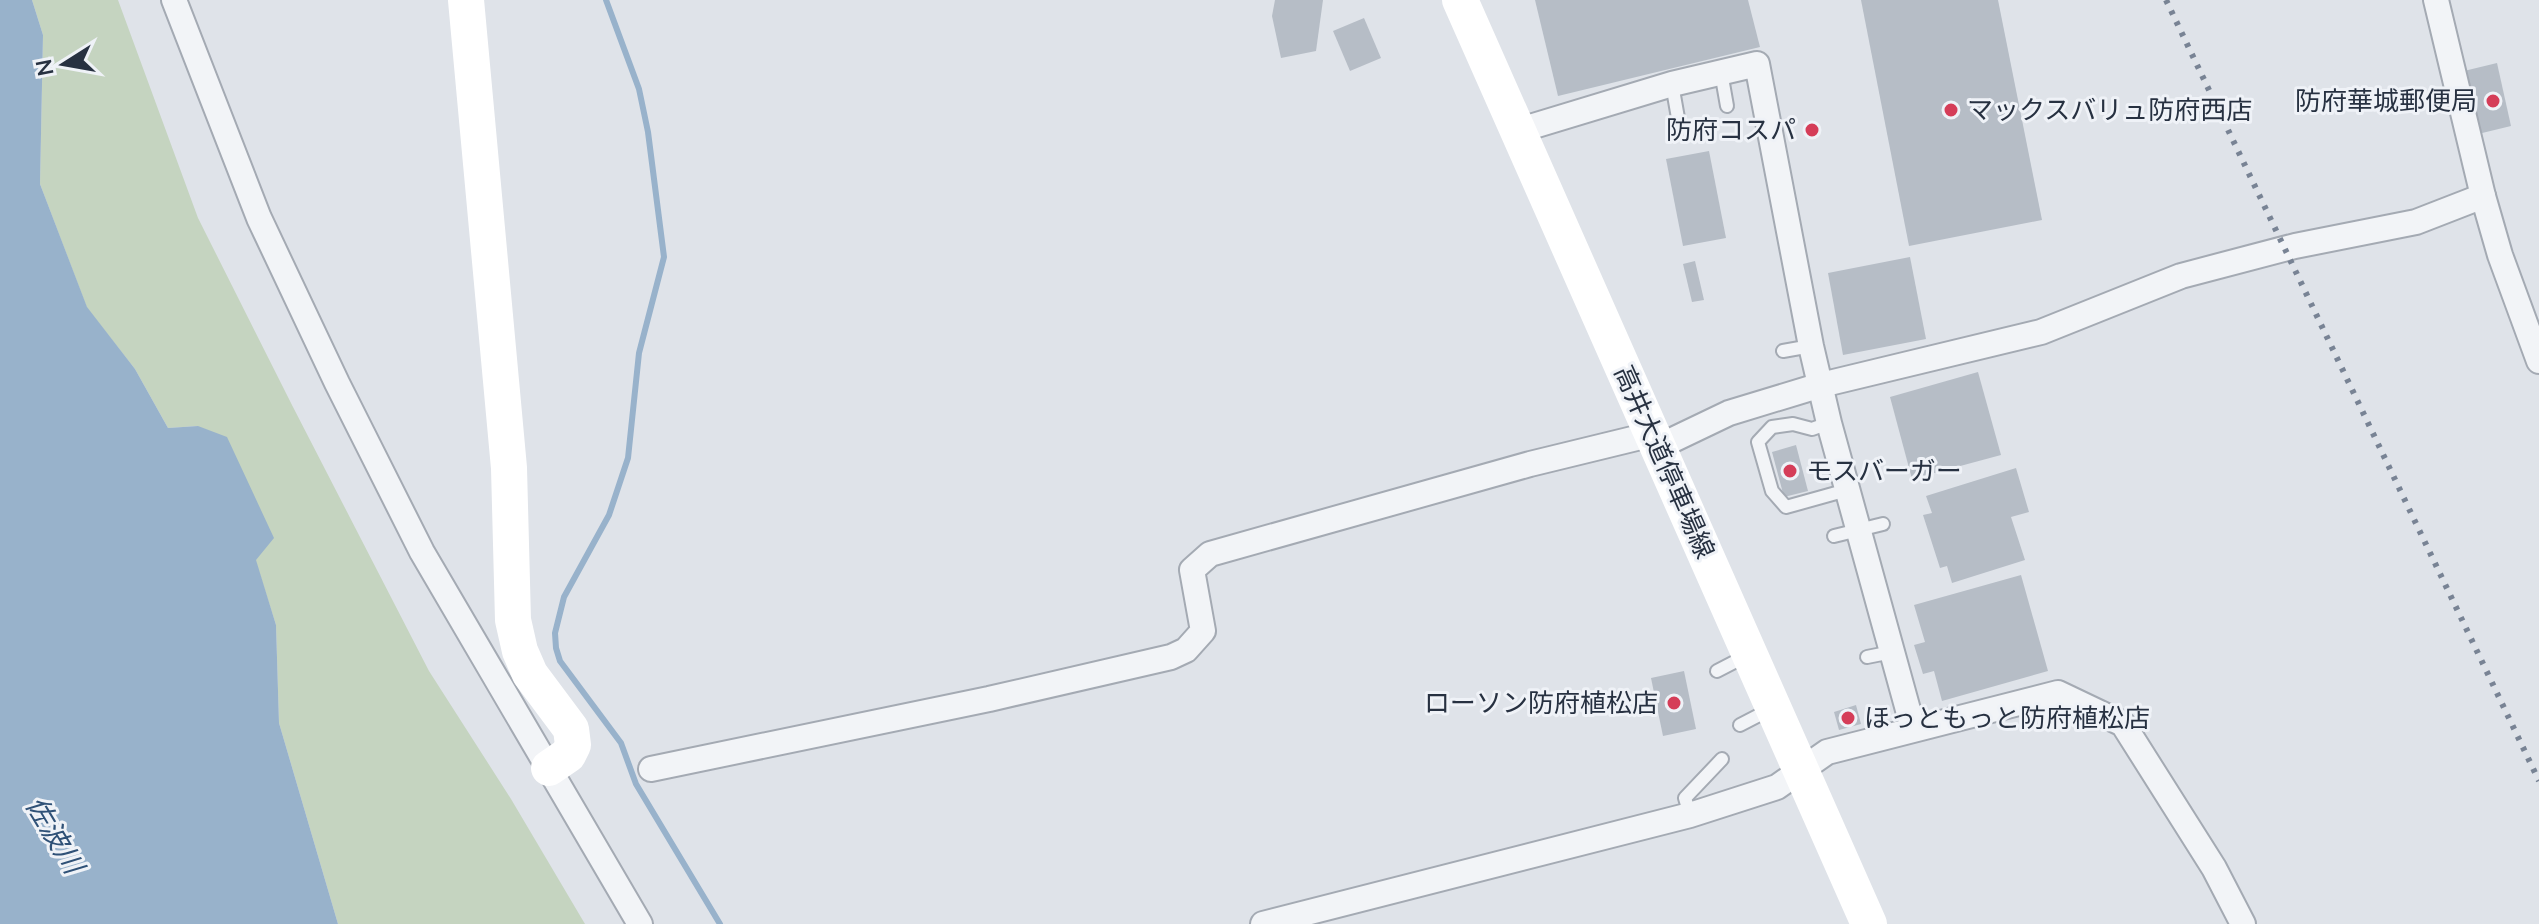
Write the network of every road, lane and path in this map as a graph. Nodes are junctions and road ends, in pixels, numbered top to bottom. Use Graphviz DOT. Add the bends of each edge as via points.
graph roads {
  1 [pos="174,0"];
  2 [pos="466,0"];
  3 [pos="1460,0"];
  4 [pos="2436,0"];
  5 [pos="1721,72"];
  6 [pos="1672,84"];
  7 [pos="1727,106"];
  8 [pos="1678,118"];
  9 [pos="1517,131"];
  10 [pos="2483,196"];
  11 [pos="1811,346"];
  12 [pos="1783,351"];
  13 [pos="2539,361"];
  14 [pos="1821,385"];
  15 [pos="1829,423"];
  16 [pos="1655,440"];
  17 [pos="1847,490"];
  18 [pos="1883,524"];
  19 [pos="1858,529"];
  20 [pos="1834,536"];
  21 [pos="1892,652"];
  22 [pos="1749,655"];
  23 [pos="1867,657"];
  24 [pos="1717,671"];
  25 [pos="1772,708"];
  26 [pos="1740,725"];
  27 [pos="1913,728"];
  28 [pos="1722,759"];
  29 [pos="549,768"];
  30 [pos="651,769"];
  31 [pos="1801,772"];
  32 [pos="1690,815"];
  33 [pos="640,924"];
  34 [pos="1263,924"];
  35 [pos="1869,924"];
  36 [pos="2243,924"];
  1 -- 29 [label="street" via="259,218 337,383 422,552"];
  2 -- 29 [label="main road" via="509,468 513,620 530,674 571,729 573,745"];
  3 -- 9 [label="main road, 高井大道停車場線"];
  4 -- 10 [label="street"];
  5 -- 6 [label="street"];
  5 -- 7 [label="lane"];
  5 -- 11 [label="street" via="1757,64"];
  6 -- 8 [label="lane"];
  6 -- 9 [label="street"];
  9 -- 16 [label="main road, 高井大道停車場線"];
  10 -- 13 [label="street"];
  10 -- 14 [label="street" via="2416,222 2181,276 2041,332"];
  11 -- 12 [label="lane"];
  11 -- 14 [label="street"];
  14 -- 15 [label="street"];
  14 -- 16 [label="street"];
  15 -- 17 [label="street"];
  15 -- 17 [label="lane" via="1812,429 1793,424 1772,427 1758,442 1772,491 1786,507"];
  16 -- 22 [label="main road, 高井大道停車場線"];
  16 -- 30 [label="street" via="1530,464 1210,554 1192,570 1203,631 1186,650 1171,657"];
  17 -- 19 [label="street"];
  18 -- 19 [label="lane"];
  19 -- 20 [label="lane"];
  19 -- 21 [label="street"];
  21 -- 23 [label="lane"];
  21 -- 27 [label="street"];
  22 -- 24 [label="lane"];
  22 -- 25 [label="main road, 高井大道停車場線"];
  25 -- 26 [label="lane"];
  25 -- 31 [label="main road, 高井大道停車場線"];
  27 -- 31 [label="street" via="1827,752"];
  27 -- 36 [label="street" via="2058,693 2123,724"];
  28 -- 32 [label="lane" via="1685,798"];
  29 -- 33 [label="street"];
  31 -- 32 [label="street" via="1777,787"];
  31 -- 35 [label="main road, 高井大道停車場線"];
  32 -- 34 [label="street"];
}
